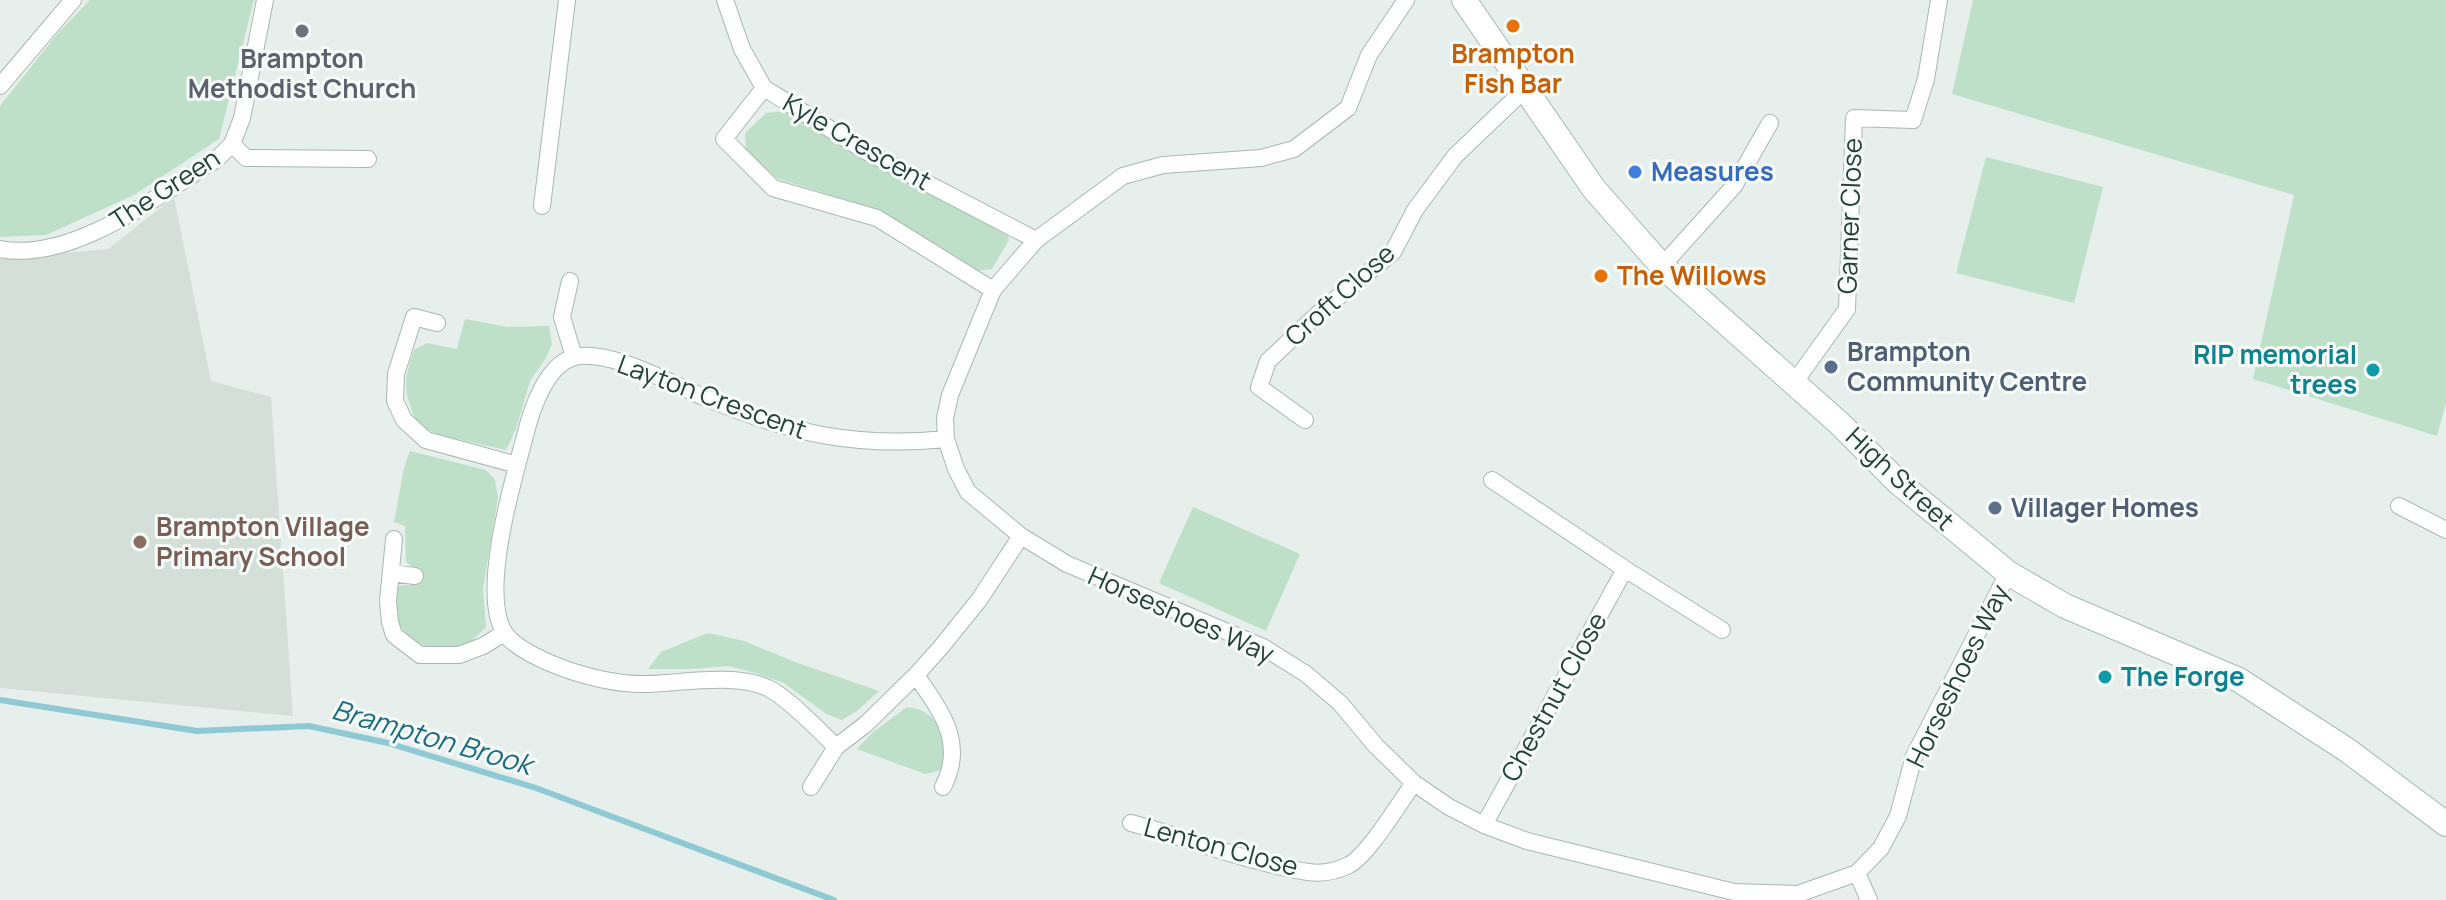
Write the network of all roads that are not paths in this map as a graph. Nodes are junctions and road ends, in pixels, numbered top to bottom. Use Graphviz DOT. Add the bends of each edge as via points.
graph roads {
  1 [pos="73,0"];
  2 [pos="265,0"];
  3 [pos="567,0"];
  4 [pos="725,0"];
  5 [pos="1406,0"];
  6 [pos="1464,0"];
  7 [pos="1939,0"];
  8 [pos="0,86"];
  9 [pos="764,88"];
  10 [pos="1524,90"];
  11 [pos="1770,123"];
  12 [pos="232,144"];
  13 [pos="368,159"];
  14 [pos="542,206"];
  15 [pos="1036,240"];
  16 [pos="0,249"];
  17 [pos="1662,266"];
  18 [pos="570,281"];
  19 [pos="993,290"];
  20 [pos="437,323"];
  21 [pos="574,357"];
  22 [pos="1794,383"];
  23 [pos="1305,420"];
  24 [pos="946,439"];
  25 [pos="517,465"];
  26 [pos="1492,480"];
  27 [pos="2399,506"];
  28 [pos="2446,530"];
  29 [pos="1021,536"];
  30 [pos="394,539"];
  31 [pos="1625,569"];
  32 [pos="391,573"];
  33 [pos="2008,573"];
  34 [pos="415,576"];
  35 [pos="1722,630"];
  36 [pos="504,633"];
  37 [pos="916,675"];
  38 [pos="836,747"];
  39 [pos="1414,783"];
  40 [pos="811,787"];
  41 [pos="943,787"];
  42 [pos="1131,823"];
  43 [pos="2446,824"];
  44 [pos="1484,825"];
  45 [pos="1857,873"];
  46 [pos="1869,900"];
  1 -- 8 [label="street"];
  2 -- 12 [label="street, The Green"];
  3 -- 14 [label="street"];
  4 -- 9 [label="street, Kyle Crescent" via="742,49"];
  5 -- 15 [label="street, Horseshoes Way" via="1369,55 1348,108 1294,149 1261,158 1163,165 1123,176"];
  6 -- 10 [label="street, High Street"];
  7 -- 22 [label="street, Garner Close" via="1926,79 1913,120 1854,118 1847,309"];
  9 -- 15 [label="street, Kyle Crescent" via="867,152"];
  9 -- 19 [label="street" via="724,139 773,188 877,218"];
  10 -- 17 [label="street, High Street" via="1594,189"];
  10 -- 23 [label="street, Croft Close" via="1455,156 1415,210 1393,252 1268,361 1259,387"];
  11 -- 17 [label="street" via="1734,186"];
  12 -- 13 [label="street" via="246,158"];
  12 -- 16 [label="street, The Green" via="217,159 105,228 53,248"];
  15 -- 19 [label="street, Horseshoes Way"];
  17 -- 22 [label="street, High Street"];
  18 -- 21 [label="street" via="562,317"];
  19 -- 24 [label="street, Horseshoes Way" via="950,395"];
  20 -- 25 [label="street" via="414,317 396,374 395,401 404,420 426,440"];
  21 -- 24 [label="street, Layton Crescent" via="633,366 809,434 864,442"];
  21 -- 25 [label="street" via="544,384 532,406"];
  22 -- 33 [label="street, High Street" via="1899,483"];
  24 -- 29 [label="street, Horseshoes Way" via="968,492"];
  25 -- 36 [label="street" via="496,556 497,609"];
  26 -- 31 [label="street"];
  27 -- 28 [label="street"];
  29 -- 37 [label="street" via="979,600"];
  29 -- 39 [label="street, Horseshoes Way" via="1067,564 1220,627 1306,674"];
  30 -- 32 [label="street"];
  31 -- 35 [label="street"];
  31 -- 44 [label="street, Chestnut Close"];
  32 -- 34 [label="street"];
  32 -- 36 [label="street" via="388,601 394,635 420,655 459,655"];
  33 -- 43 [label="street, High Street" via="2065,606 2239,680 2347,750"];
  33 -- 45 [label="street, Horseshoes Way" via="1914,756 1898,816 1881,848"];
  36 -- 38 [label="street" via="553,665 590,677 635,684 740,681 768,688"];
  37 -- 38 [label="street"];
  37 -- 41 [label="street" via="946,721 953,747 951,772"];
  38 -- 40 [label="street"];
  39 -- 42 [label="street, Lenton Close" via="1352,864 1332,871 1310,872"];
  39 -- 44 [label="street, Horseshoes Way"];
  44 -- 45 [label="street, Horseshoes Way" via="1527,841 1734,892 1798,894"];
  45 -- 46 [label="street"];
}
